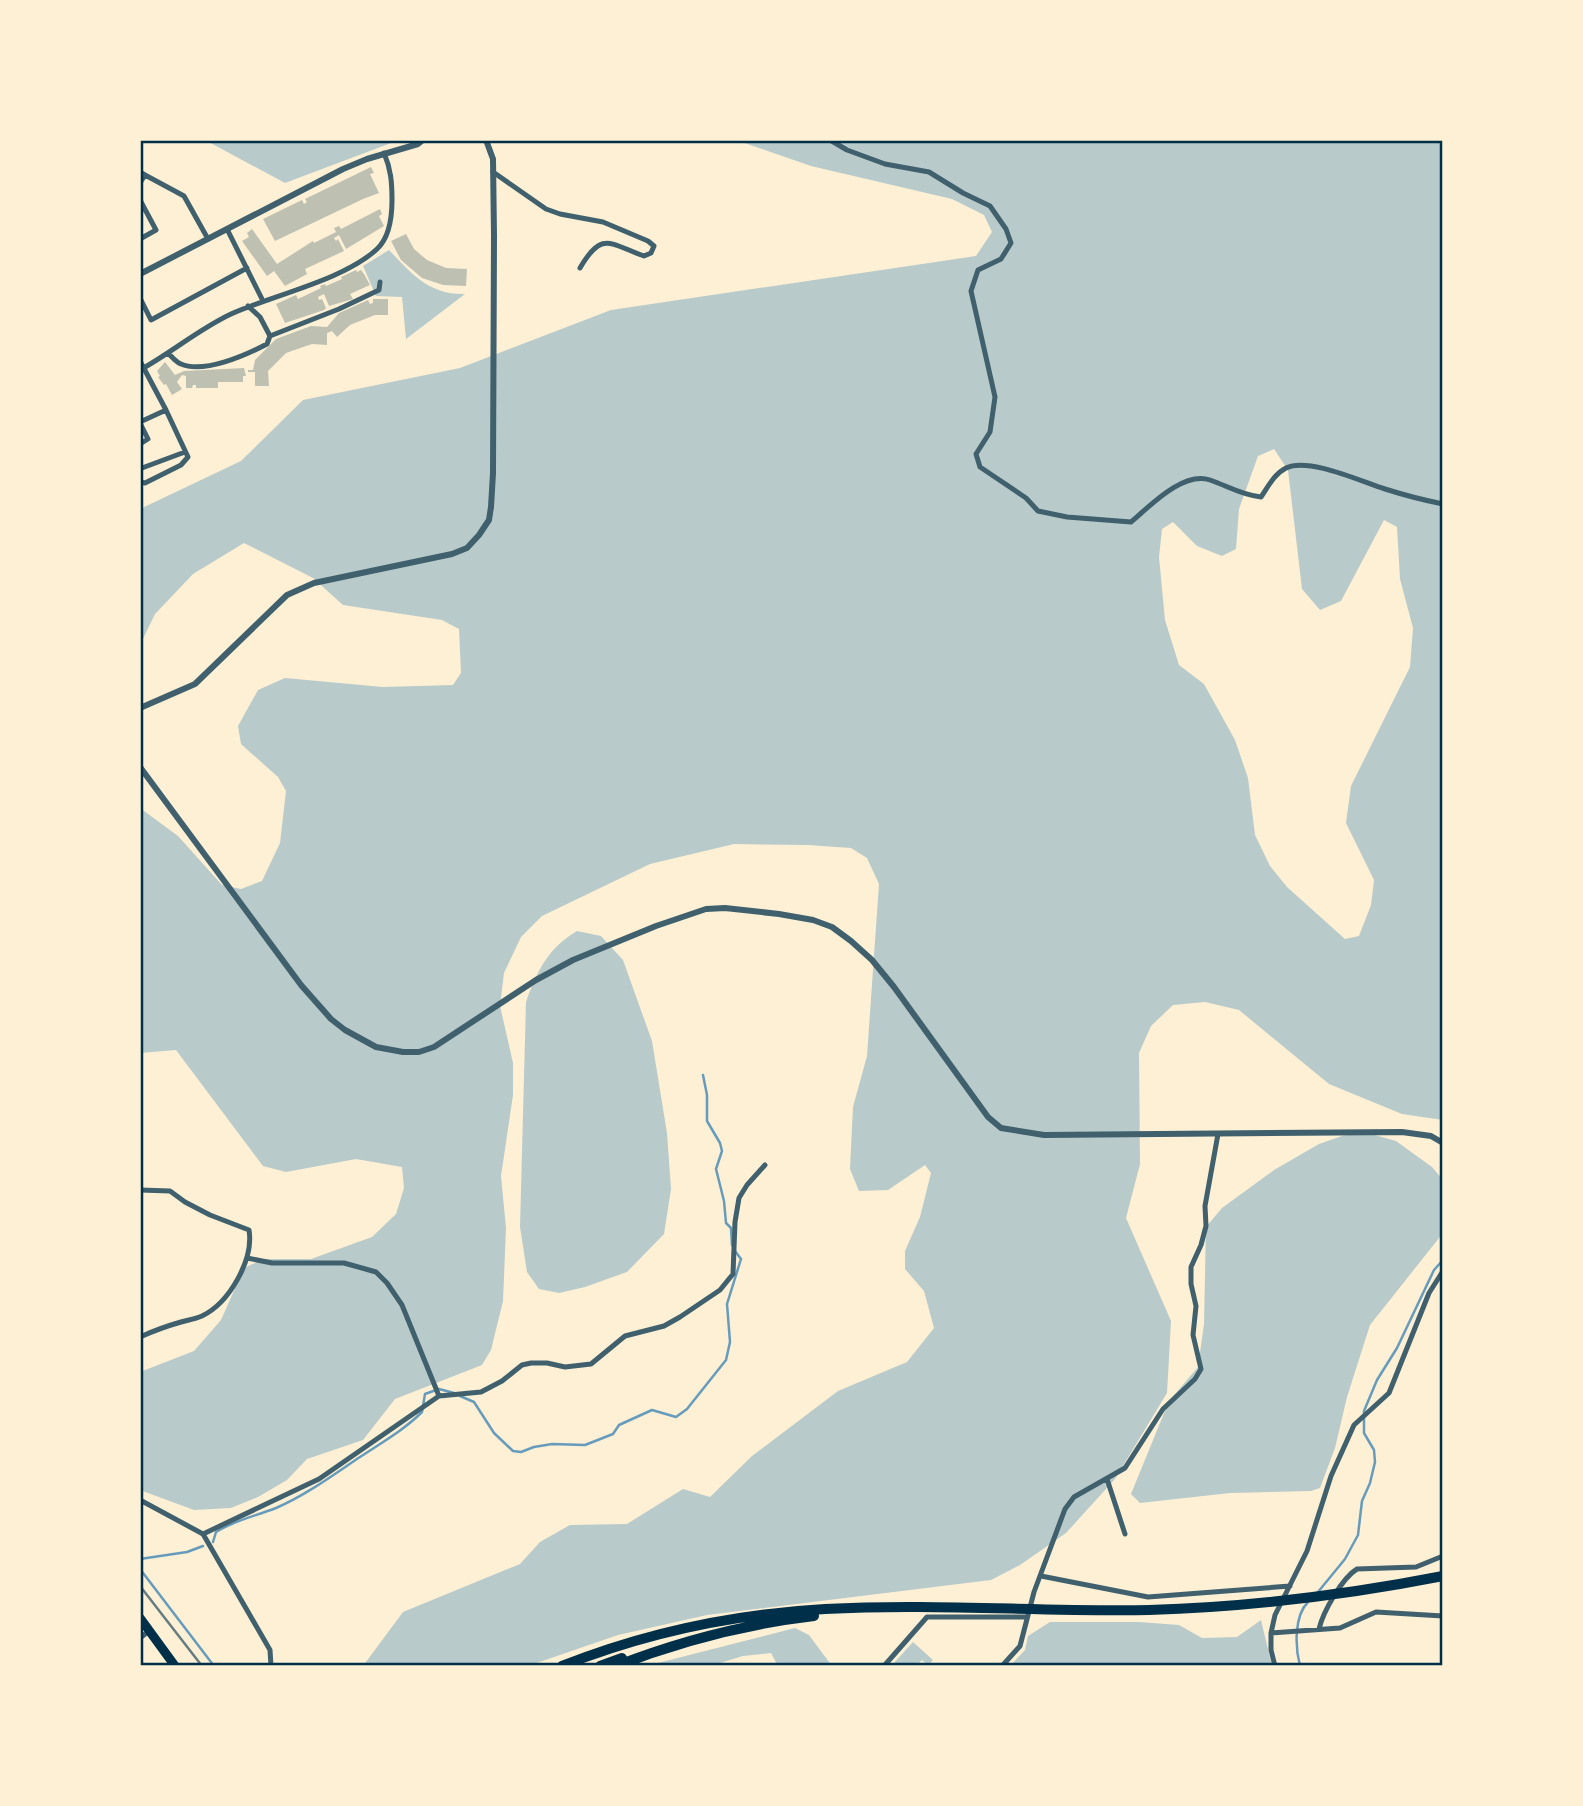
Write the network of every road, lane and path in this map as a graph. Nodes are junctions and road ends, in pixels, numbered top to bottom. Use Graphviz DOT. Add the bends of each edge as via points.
graph roads {
  1 [pos="423,140"];
  2 [pos="486,140"];
  3 [pos="830,140"];
  4 [pos="384,153"];
  5 [pos="142,173"];
  6 [pos="493,173"];
  7 [pos="140,183"];
  8 [pos="140,200"];
  9 [pos="227,229"];
  10 [pos="140,239"];
  11 [pos="208,239"];
  12 [pos="247,268"];
  13 [pos="580,268"];
  14 [pos="140,274"];
  15 [pos="380,282"];
  16 [pos="140,298"];
  17 [pos="263,301"];
  18 [pos="248,306"];
  19 [pos="270,336"];
  20 [pos="168,353"];
  21 [pos="140,361"];
  22 [pos="142,369"];
  23 [pos="166,410"];
  24 [pos="140,422"];
  25 [pos="140,444"];
  26 [pos="185,452"];
  27 [pos="140,464"];
  28 [pos="140,482"];
  29 [pos="1443,504"];
  30 [pos="140,708"];
  31 [pos="140,767"];
  32 [pos="1218,1134"];
  33 [pos="1443,1143"];
  34 [pos="765,1165"];
  35 [pos="140,1190"];
  36 [pos="247,1258"];
  37 [pos="1443,1271"];
  38 [pos="140,1337"];
  39 [pos="439,1396"];
  40 [pos="1107,1479"];
  41 [pos="140,1500"];
  42 [pos="203,1534"];
  43 [pos="1125,1534"];
  44 [pos="1443,1556"];
  45 [pos="1041,1576"];
  46 [pos="1443,1576"];
  47 [pos="1290,1586"];
  48 [pos="912,1608"];
  49 [pos="1031,1614"];
  50 [pos="1443,1616"];
  51 [pos="140,1618"];
  52 [pos="792,1618"];
  53 [pos="1319,1629"];
  54 [pos="149,1631"];
  55 [pos="1271,1633"];
  56 [pos="140,1638"];
  57 [pos="607,1650"];
  58 [pos="175,1666"];
  59 [pos="271,1666"];
  60 [pos="562,1666"];
  61 [pos="570,1666"];
  62 [pos="600,1666"];
  63 [pos="616,1666"];
  64 [pos="734,1666"];
  65 [pos="746,1666"];
  66 [pos="884,1666"];
  67 [pos="1002,1666"];
  68 [pos="1275,1666"];
  1 -- 4 [label="street"];
  2 -- 6 [label="street"];
  3 -- 29 [label="street" via="885,164 929,172 990,206 1006,229 1011,243 1001,259 978,270 971,291 995,397 990,432 976,454 980,467 1038,511 1131,522 1192,478 1261,497 1273,478 1291,467 1327,470"];
  4 -- 9 [label="street"];
  4 -- 17 [label="street" via="390,168 392,210 388,231 377,249 316,283"];
  5 -- 7 [label="street"];
  5 -- 11 [label="street" via="184,196"];
  6 -- 13 [label="street" via="546,209 603,222 654,246 644,256 604,243 589,253"];
  6 -- 30 [label="street" via="493,473 489,520 479,536 452,554 314,583 287,596 195,684"];
  8 -- 10 [label="street" via="156,230"];
  9 -- 11 [label="street"];
  9 -- 12 [label="street"];
  11 -- 14 [label="street"];
  12 -- 16 [label="street" via="151,320"];
  12 -- 17 [label="street"];
  15 -- 19 [label="street" via="379,290 369,295"];
  17 -- 18 [label="street"];
  18 -- 19 [label="street"];
  18 -- 20 [label="street"];
  19 -- 20 [label="street" via="267,344 211,366 178,363"];
  20 -- 22 [label="street"];
  21 -- 22 [label="street"];
  22 -- 23 [label="street"];
  23 -- 24 [label="street"];
  23 -- 26 [label="street"];
  24 -- 25 [label="street" via="148,439"];
  26 -- 27 [label="street" via="142,468"];
  26 -- 28 [label="street" via="188,457 181,465"];
  31 -- 32 [label="street" via="301,985 331,1019 376,1047 419,1052 434,1047 573,960 685,915 725,908 813,920 851,941 923,1024 978,1107 1001,1128 1044,1135"];
  32 -- 33 [label="street" via="1402,1132 1431,1136"];
  32 -- 40 [label="street" via="1205,1206 1206,1226 1191,1267 1196,1307 1193,1335 1201,1369 1163,1409 1125,1468"];
  34 -- 39 [label="street" via="739,1198 735,1267 720,1290 664,1326 625,1336 591,1364 531,1363 481,1392"];
  35 -- 36 [label="street" via="170,1191 210,1215 249,1230"];
  36 -- 38 [label="street" via="213,1310"];
  36 -- 39 [label="street" via="272,1263 344,1263 376,1272 402,1305"];
  37 -- 47 [label="street" via="1429,1293 1388,1393 1354,1425"];
  39 -- 42 [label="street" via="319,1479"];
  40 -- 43 [label="street"];
  40 -- 45 [label="street" via="1073,1497"];
  41 -- 42 [label="street"];
  42 -- 59 [label="street" via="270,1650"];
  44 -- 53 [label="street" via="1416,1567 1357,1569 1349,1574"];
  45 -- 47 [label="street" via="1148,1597"];
  45 -- 49 [label="street"];
  46 -- 49 [label="highway" via="1272,1602"];
  47 -- 55 [label="street"];
  48 -- 49 [label="highway"];
  48 -- 52 [label="highway"];
  48 -- 57 [label="highway" via="752,1616"];
  49 -- 66 [label="street" via="927,1617"];
  49 -- 67 [label="street" via="1020,1646"];
  50 -- 53 [label="street" via="1376,1612 1340,1628"];
  51 -- 54 [label="highway"];
  52 -- 62 [label="highway" via="710,1631"];
  52 -- 63 [label="highway" via="702,1637"];
  53 -- 55 [label="street"];
  54 -- 56 [label="street"];
  54 -- 58 [label="highway"];
  55 -- 68 [label="street"];
  57 -- 60 [label="highway"];
  57 -- 61 [label="highway"];
  64 -- 65 [label="street"];
}
